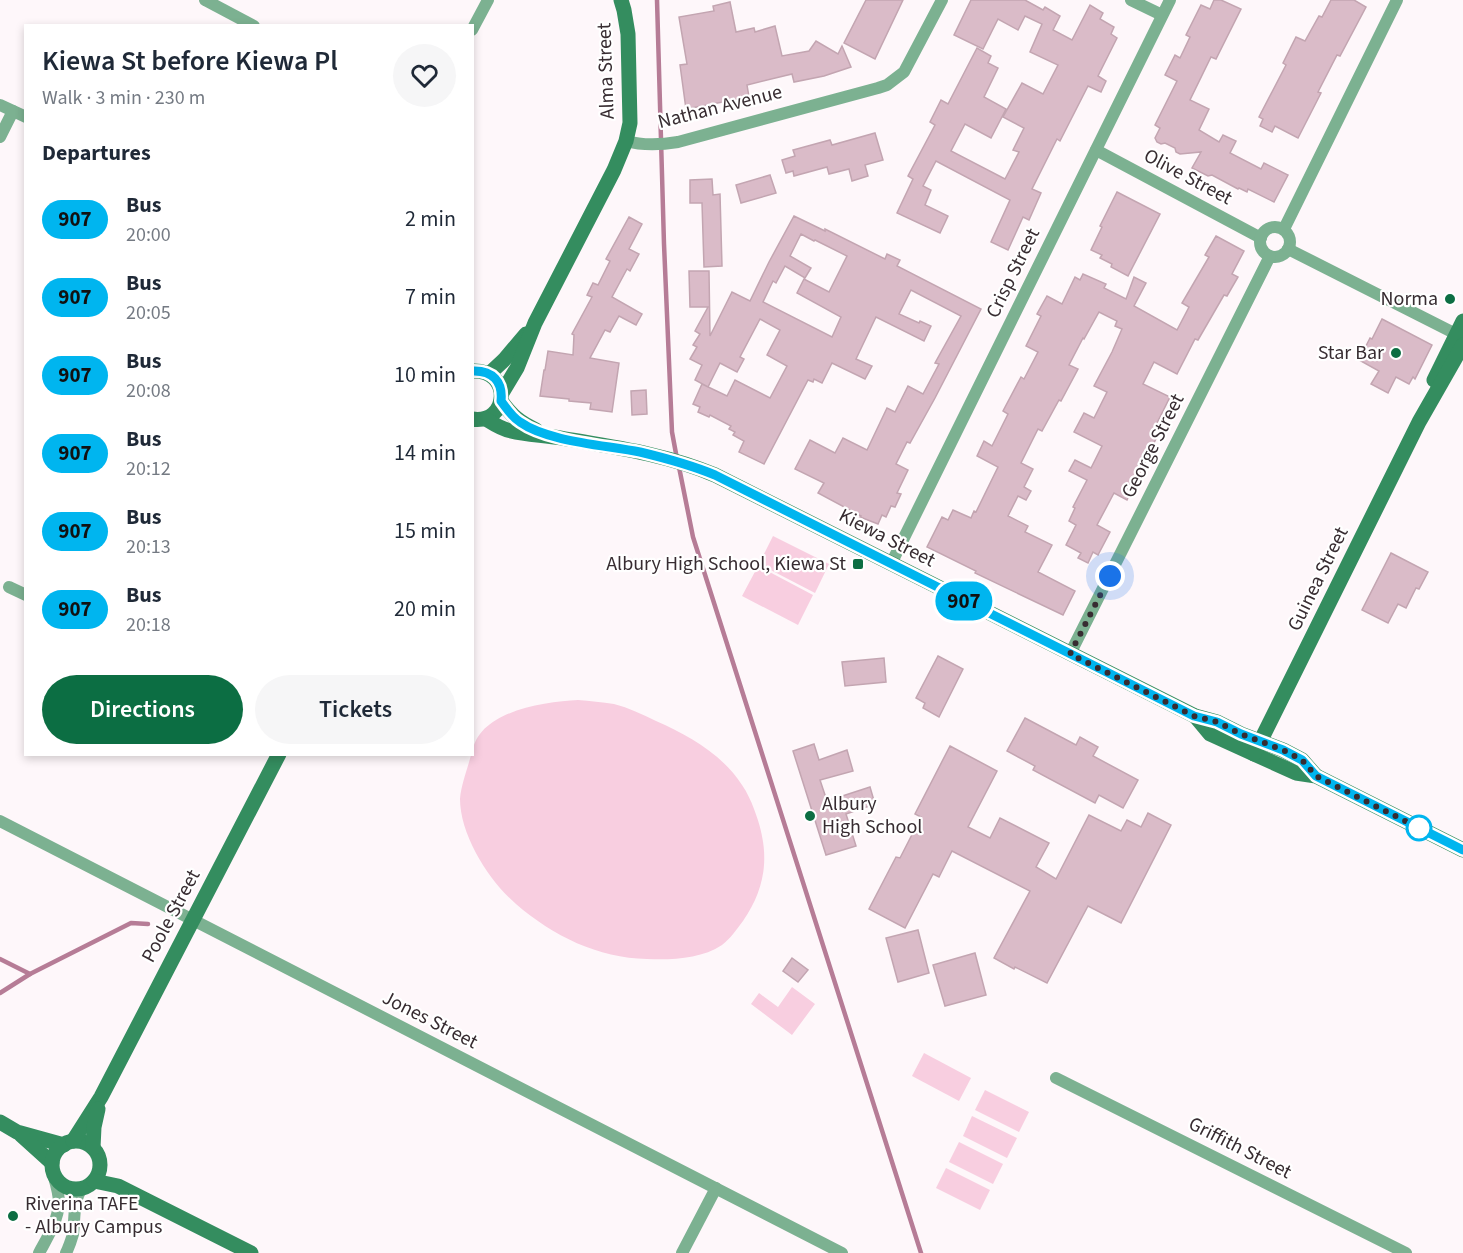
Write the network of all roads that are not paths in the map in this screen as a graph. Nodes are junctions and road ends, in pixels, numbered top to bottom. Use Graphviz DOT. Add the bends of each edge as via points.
graph roads {
  1 [pos="204,0"];
  2 [pos="488,0"];
  3 [pos="621,0"];
  4 [pos="942,0"];
  5 [pos="1131,0"];
  6 [pos="1170,0"];
  7 [pos="1397,0"];
  8 [pos="1162,15"];
  9 [pos="250,24"];
  10 [pos="474,26"];
  11 [pos="0,105"];
  12 [pos="14,111"];
  13 [pos="24,116"];
  14 [pos="0,137"];
  15 [pos="626,141"];
  16 [pos="1096,150"];
  17 [pos="1284,230"];
  18 [pos="1261,238"];
  19 [pos="1288,249"];
  20 [pos="1270,256"];
  21 [pos="535,323"];
  22 [pos="1461,333"];
  23 [pos="474,371"];
  24 [pos="489,374"];
  25 [pos="502,397"];
  26 [pos="479,419"];
  27 [pos="547,435"];
  28 [pos="891,564"];
  29 [pos="9,586"];
  30 [pos="24,594"];
  31 [pos="1070,654"];
  32 [pos="1257,748"];
  33 [pos="278,756"];
  34 [pos="0,821"];
  35 [pos="1463,850"];
  36 [pos="192,920"];
  37 [pos="1056,1078"];
  38 [pos="101,1097"];
  39 [pos="0,1122"];
  40 [pos="17,1132"];
  41 [pos="68,1143"];
  42 [pos="93,1148"];
  43 [pos="100,1163"];
  44 [pos="53,1169"];
  45 [pos="87,1185"];
  46 [pos="118,1185"];
  47 [pos="716,1188"];
  48 [pos="39,1253"];
  49 [pos="66,1253"];
  50 [pos="251,1253"];
  51 [pos="682,1253"];
  52 [pos="843,1253"];
  53 [pos="1406,1253"];
  1 -- 9 [label="street"];
  2 -- 10 [label="street"];
  3 -- 15 [label="street, Alma Street" via="628,34 630,123"];
  4 -- 15 [label="street, Nathan Avenue" via="904,72 879,88 675,143 651,146"];
  5 -- 8 [label="street"];
  6 -- 8 [label="street, Crisp Street"];
  7 -- 17 [label="street"];
  8 -- 16 [label="street, Crisp Street"];
  11 -- 12 [label="street"];
  12 -- 13 [label="street"];
  12 -- 14 [label="street"];
  15 -- 21 [label="street"];
  16 -- 18 [label="street, Olive Street"];
  16 -- 28 [label="street, Crisp Street"];
  17 -- 18 [label="street" via="1270,228"];
  17 -- 19 [label="street" via="1289,236"];
  18 -- 20 [label="street" via="1262,247"];
  19 -- 20 [label="street" via="1282,255"];
  19 -- 22 [label="street"];
  20 -- 31 [label="street, George Street"];
  21 -- 24 [label="street"];
  21 -- 25 [label="street"];
  22 -- 32 [label="street, Guinea Street" via="1432,384 1419,422"];
  23 -- 24 [label="street"];
  24 -- 25 [label="street, Kiewa Street" via="500,385"];
  25 -- 26 [label="street" via="493,415"];
  25 -- 27 [label="street, Kiewa Street" via="521,423"];
  26 -- 27 [label="street, Kiewa Street" via="512,432"];
  27 -- 28 [label="street, Kiewa Street" via="659,457 715,475"];
  28 -- 31 [label="street, Kiewa Street"];
  29 -- 30 [label="street"];
  31 -- 32 [label="street, Kiewa Street" via="1194,716 1210,734"];
  32 -- 35 [label="street, Kiewa Street" via="1296,773 1316,776"];
  33 -- 36 [label="street, Poole Street"];
  34 -- 36 [label="street, Jones Street"];
  36 -- 38 [label="street, Poole Street"];
  36 -- 47 [label="street, Jones Street"];
  37 -- 53 [label="street, Griffith Street"];
  38 -- 41 [label="street, Poole Street"];
  38 -- 42 [label="street, Poole Street"];
  39 -- 40 [label="street"];
  40 -- 41 [label="street"];
  40 -- 44 [label="street"];
  41 -- 42 [label="street" via="81,1142"];
  41 -- 44 [label="street" via="58,1149"];
  42 -- 43 [label="street"];
  43 -- 45 [label="street" via="98,1176"];
  43 -- 46 [label="street"];
  44 -- 45 [label="street" via="64,1187"];
  44 -- 48 [label="street" via="59,1205"];
  45 -- 46 [label="street"];
  45 -- 49 [label="street" via="74,1205 73,1231"];
  46 -- 50 [label="street"];
  47 -- 51 [label="street"];
  47 -- 52 [label="street, Jones Street"];
}
